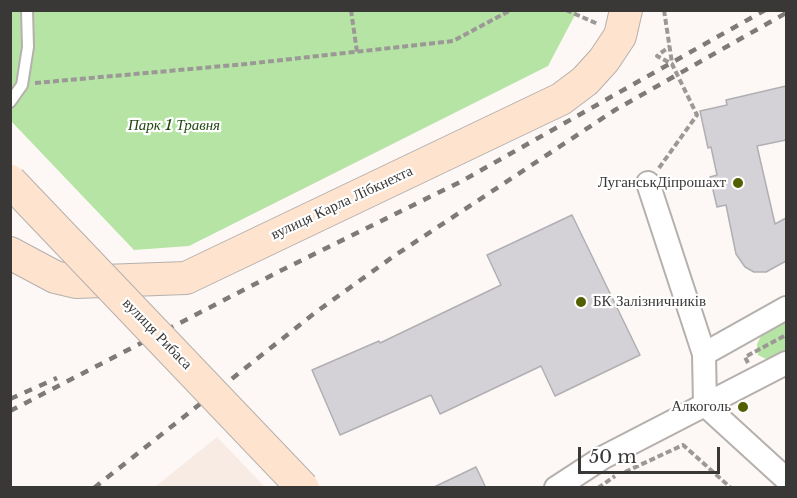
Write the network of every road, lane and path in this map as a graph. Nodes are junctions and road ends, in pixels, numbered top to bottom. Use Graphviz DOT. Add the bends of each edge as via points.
graph roads {
  1 [pos="27,10"];
  2 [pos="351,10"];
  3 [pos="511,10"];
  4 [pos="566,10"];
  5 [pos="664,10"];
  6 [pos="616,19"];
  7 [pos="669,46"];
  8 [pos="357,52"];
  9 [pos="672,64"];
  10 [pos="22,85"];
  11 [pos="10,102"];
  12 [pos="10,182"];
  13 [pos="648,183"];
  14 [pos="10,253"];
  15 [pos="786,308"];
  16 [pos="704,354"];
  17 [pos="786,363"];
  18 [pos="705,405"];
  19 [pos="786,479"];
  20 [pos="303,488"];
  21 [pos="556,488"];
  22 [pos="598,488"];
  23 [pos="731,488"];
  1 -- 10 [label="lane" via="28,47"];
  2 -- 8 [label="path"];
  3 -- 8 [label="path" via="453,41"];
  4 -- 6 [label="path"];
  5 -- 7 [label="path"];
  6 -- 14 [label="street, вулиця Карла Лібкнехта" via="620,36 604,60 561,99 186,278 76,282 55,277"];
  7 -- 9 [label="path"];
  7 -- 9 [label="path" via="657,56"];
  8 -- 10 [label="path"];
  9 -- 13 [label="path" via="697,115"];
  10 -- 11 [label="lane"];
  12 -- 20 [label="street, вулиця Рибаса, bridge"];
  13 -- 16 [label="street"];
  15 -- 16 [label="street"];
  16 -- 18 [label="street"];
  17 -- 18 [label="street"];
  18 -- 19 [label="street"];
  18 -- 21 [label="street" via="602,458"];
  22 -- 23 [label="path" via="618,474 683,445"];
}
